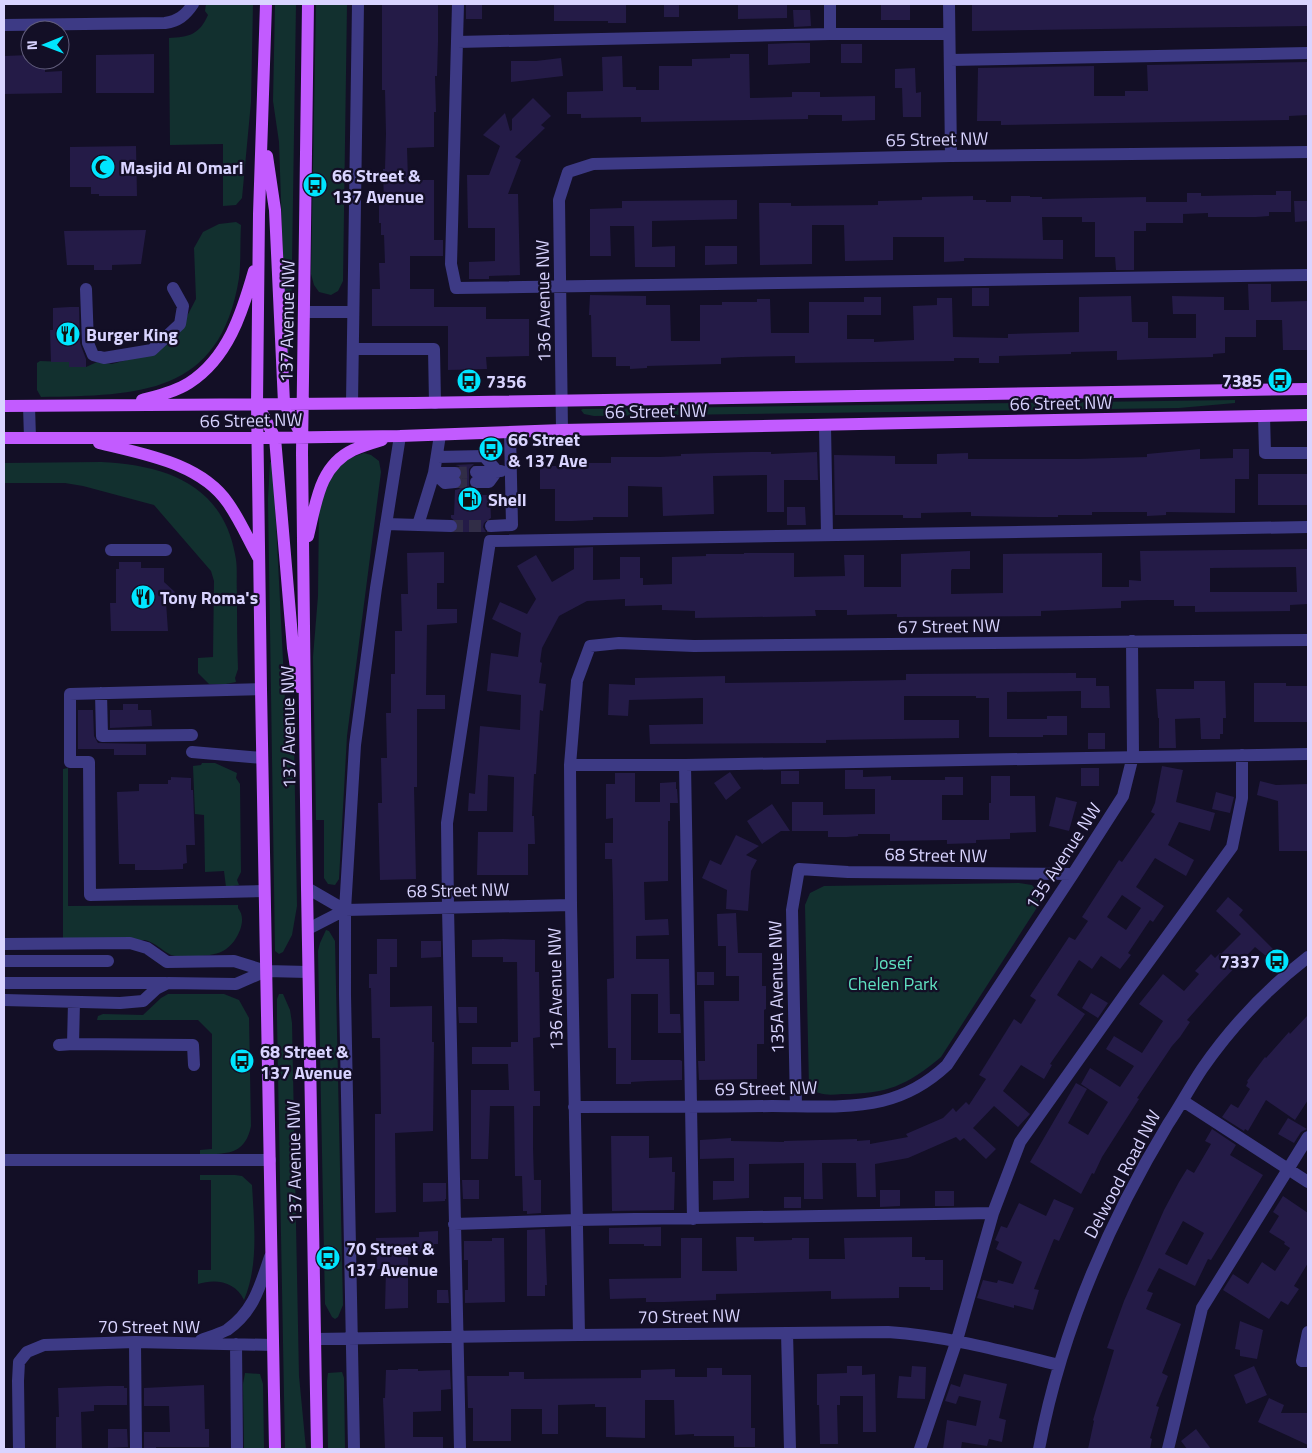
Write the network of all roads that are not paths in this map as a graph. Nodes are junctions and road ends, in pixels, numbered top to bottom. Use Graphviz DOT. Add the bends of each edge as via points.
graph roads {
  1 [pos="266,4"];
  2 [pos="308,4"];
  3 [pos="358,4"];
  4 [pos="458,4"];
  5 [pos="830,4"];
  6 [pos="949,4"];
  7 [pos="190,8"];
  8 [pos="4,26"];
  9 [pos="830,34"];
  10 [pos="949,34"];
  11 [pos="457,42"];
  12 [pos="1308,53"];
  13 [pos="950,60"];
  14 [pos="262,127"];
  15 [pos="1308,152"];
  16 [pos="951,156"];
  17 [pos="568,172"];
  18 [pos="259,255"];
  19 [pos="1308,275"];
  20 [pos="561,286"];
  21 [pos="173,288"];
  22 [pos="86,289"];
  23 [pos="305,312"];
  24 [pos="353,312"];
  25 [pos="353,349"];
  26 [pos="1308,389"];
  27 [pos="562,401"];
  28 [pos="284,403"];
  29 [pos="304,403"];
  30 [pos="352,403"];
  31 [pos="435,403"];
  32 [pos="129,404"];
  33 [pos="257,404"];
  34 [pos="4,406"];
  35 [pos="29,406"];
  36 [pos="1308,415"];
  37 [pos="1264,416"];
  38 [pos="825,426"];
  39 [pos="562,430"];
  40 [pos="510,433"];
  41 [pos="440,435"];
  42 [pos="396,436"];
  43 [pos="302,437"];
  44 [pos="4,438"];
  45 [pos="30,438"];
  46 [pos="80,438"];
  47 [pos="258,438"];
  48 [pos="275,438"];
  49 [pos="1308,453"];
  50 [pos="437,457"];
  51 [pos="497,471"];
  52 [pos="511,471"];
  53 [pos="434,473"];
  54 [pos="455,477"];
  55 [pos="476,477"];
  56 [pos="386,524"];
  57 [pos="418,525"];
  58 [pos="451,526"];
  59 [pos="491,526"];
  60 [pos="1308,527"];
  61 [pos="826,536"];
  62 [pos="111,550"];
  63 [pos="166,550"];
  64 [pos="304,555"];
  65 [pos="259,559"];
  66 [pos="1308,640"];
  67 [pos="1132,641"];
  68 [pos="590,646"];
  69 [pos="261,689"];
  70 [pos="101,693"];
  71 [pos="306,729"];
  72 [pos="192,735"];
  73 [pos="192,752"];
  74 [pos="1308,754"];
  75 [pos="1242,755"];
  76 [pos="1133,756"];
  77 [pos="262,758"];
  78 [pos="570,765"];
  79 [pos="685,765"];
  80 [pos="799,869"];
  81 [pos="1073,874"];
  82 [pos="307,888"];
  83 [pos="264,891"];
  84 [pos="570,905"];
  85 [pos="448,908"];
  86 [pos="345,910"];
  87 [pos="308,929"];
  88 [pos="4,944"];
  89 [pos="1308,957"];
  90 [pos="4,961"];
  91 [pos="108,961"];
  92 [pos="266,971"];
  93 [pos="308,972"];
  94 [pos="4,983"];
  95 [pos="168,983"];
  96 [pos="4,1000"];
  97 [pos="74,1002"];
  98 [pos="73,1044"];
  99 [pos="59,1045"];
  100 [pos="194,1065"];
  101 [pos="947,1065"];
  102 [pos="1183,1101"];
  103 [pos="796,1106"];
  104 [pos="574,1107"];
  105 [pos="691,1107"];
  106 [pos="1308,1137"];
  107 [pos="4,1160"];
  108 [pos="270,1160"];
  109 [pos="1288,1169"];
  110 [pos="1308,1182"];
  111 [pos="993,1213"];
  112 [pos="693,1219"];
  113 [pos="576,1220"];
  114 [pos="454,1224"];
  115 [pos="272,1252"];
  116 [pos="1308,1332"];
  117 [pos="787,1333"];
  118 [pos="579,1335"];
  119 [pos="457,1336"];
  120 [pos="352,1338"];
  121 [pos="315,1339"];
  122 [pos="957,1340"];
  123 [pos="135,1342"];
  124 [pos="192,1343"];
  125 [pos="236,1344"];
  126 [pos="273,1345"];
  127 [pos="1308,1360"];
  128 [pos="1059,1365"];
  129 [pos="19,1449"];
  130 [pos="136,1449"];
  131 [pos="237,1449"];
  132 [pos="275,1449"];
  133 [pos="317,1449"];
  134 [pos="354,1449"];
  135 [pos="460,1449"];
  136 [pos="790,1449"];
  137 [pos="920,1449"];
  138 [pos="1039,1449"];
  139 [pos="1168,1449"];
  1 -- 14 [label="main road, 137 Avenue NW"];
  2 -- 23 [label="main road, 137 Avenue NW"];
  3 -- 24 [label="street"];
  4 -- 11 [label="street"];
  5 -- 9 [label="street"];
  6 -- 10 [label="street"];
  7 -- 8 [label="street" via="178,20 164,23"];
  9 -- 10 [label="street"];
  9 -- 11 [label="street"];
  10 -- 13 [label="street"];
  11 -- 20 [label="street" via="451,264 456,288"];
  12 -- 13 [label="street"];
  13 -- 16 [label="street"];
  14 -- 18 [label="main road, 137 Avenue NW"];
  14 -- 28 [label="main road" via="275,210"];
  15 -- 16 [label="street, 65 Street NW"];
  16 -- 17 [label="street, 65 Street NW" via="593,164"];
  17 -- 20 [label="street, 136 Avenue NW" via="559,200"];
  18 -- 32 [label="main road" via="247,297 224,349 189,383"];
  18 -- 33 [label="main road, 137 Avenue NW"];
  19 -- 20 [label="street"];
  20 -- 27 [label="street, 136 Avenue NW"];
  21 -- 22 [label="street" via="183,306 180,324 152,350 104,358 94,355 88,344"];
  23 -- 24 [label="street"];
  23 -- 29 [label="main road, 137 Avenue NW"];
  24 -- 25 [label="street"];
  25 -- 30 [label="street"];
  25 -- 31 [label="street" via="434,349"];
  26 -- 27 [label="main road, 66 Street NW"];
  27 -- 31 [label="main road, 66 Street NW"];
  27 -- 39 [label="street, 136 Avenue NW"];
  28 -- 29 [label="main road, 66 Street NW"];
  28 -- 33 [label="main road, 66 Street NW"];
  28 -- 43 [label="main road"];
  29 -- 30 [label="main road, 66 Street NW"];
  29 -- 43 [label="main road, 137 Avenue NW"];
  30 -- 31 [label="main road, 66 Street NW"];
  32 -- 33 [label="main road, 66 Street NW"];
  32 -- 35 [label="main road, 66 Street NW"];
  33 -- 47 [label="main road, 137 Avenue NW"];
  33 -- 48 [label="main road"];
  34 -- 35 [label="main road, 66 Street NW"];
  35 -- 45 [label="street"];
  36 -- 37 [label="main road, 66 Street NW"];
  37 -- 38 [label="main road, 66 Street NW"];
  37 -- 49 [label="street" via="1265,453"];
  38 -- 39 [label="main road, 66 Street NW"];
  38 -- 61 [label="street"];
  39 -- 40 [label="main road, 66 Street NW"];
  40 -- 41 [label="main road, 66 Street NW"];
  40 -- 52 [label="street"];
  41 -- 42 [label="main road, 66 Street NW"];
  41 -- 50 [label="street"];
  42 -- 43 [label="main road, 66 Street NW"];
  42 -- 56 [label="street"];
  42 -- 64 [label="main road" via="352,450 331,466 321,483"];
  43 -- 48 [label="main road, 66 Street NW"];
  43 -- 64 [label="main road, 137 Avenue NW"];
  44 -- 45 [label="main road, 66 Street NW"];
  45 -- 46 [label="main road, 66 Street NW"];
  46 -- 47 [label="main road, 66 Street NW"];
  46 -- 65 [label="main road" via="150,456 182,467 208,482 228,502"];
  47 -- 48 [label="main road, 66 Street NW"];
  47 -- 65 [label="main road, 137 Avenue NW"];
  48 -- 71 [label="main road" via="293,648"];
  50 -- 51 [label="street" via="484,456"];
  50 -- 53 [label="street"];
  51 -- 52 [label="street"];
  51 -- 55 [label="street" via="488,482"];
  52 -- 59 [label="street" via="512,525"];
  53 -- 54 [label="street" via="445,482"];
  53 -- 57 [label="street"];
  56 -- 57 [label="street"];
  56 -- 86 [label="street" via="355,745"];
  57 -- 58 [label="street"];
  60 -- 61 [label="street"];
  61 -- 85 [label="street" via="490,542 447,823"];
  62 -- 63 [label="street"];
  64 -- 71 [label="main road, 137 Avenue NW"];
  65 -- 69 [label="main road, 137 Avenue NW"];
  66 -- 67 [label="street, 67 Street NW"];
  67 -- 68 [label="street, 67 Street NW" via="694,646 620,643"];
  67 -- 76 [label="street, 135 Avenue NW"];
  68 -- 78 [label="street, 136 Avenue NW" via="578,681"];
  69 -- 70 [label="street"];
  69 -- 77 [label="main road, 137 Avenue NW"];
  70 -- 72 [label="street" via="102,736"];
  70 -- 83 [label="street" via="70,694 70,762 89,762 90,895"];
  71 -- 82 [label="main road, 137 Avenue NW"];
  73 -- 77 [label="street"];
  74 -- 75 [label="street"];
  75 -- 76 [label="street"];
  75 -- 111 [label="street" via="1242,798 1232,847 1020,1142"];
  76 -- 79 [label="street"];
  76 -- 81 [label="street, 135 Avenue NW" via="1122,796"];
  77 -- 83 [label="main road, 137 Avenue NW"];
  78 -- 79 [label="street"];
  78 -- 84 [label="street, 136 Avenue NW"];
  79 -- 105 [label="street"];
  80 -- 81 [label="street, 68 Street NW"];
  80 -- 103 [label="street, 135A Avenue NW" via="792,910"];
  81 -- 101 [label="street, 135 Avenue NW"];
  82 -- 86 [label="street"];
  82 -- 87 [label="main road, 137 Avenue NW"];
  83 -- 92 [label="main road, 137 Avenue NW"];
  84 -- 85 [label="street, 68 Street NW"];
  84 -- 104 [label="street, 136 Avenue NW"];
  85 -- 86 [label="street, 68 Street NW"];
  85 -- 114 [label="street"];
  86 -- 87 [label="street, 68 Street NW"];
  86 -- 120 [label="street"];
  87 -- 93 [label="main road, 137 Avenue NW"];
  88 -- 92 [label="street" via="130,943 147,948 168,962 234,961"];
  89 -- 102 [label="street, Delwood Road NW" via="1239,1022 1202,1069"];
  90 -- 91 [label="street"];
  92 -- 93 [label="street"];
  92 -- 95 [label="street" via="236,984"];
  92 -- 108 [label="main road, 137 Avenue NW"];
  93 -- 121 [label="main road, 137 Avenue NW"];
  94 -- 95 [label="street"];
  95 -- 97 [label="street" via="143,1001"];
  96 -- 97 [label="street"];
  97 -- 98 [label="street"];
  98 -- 99 [label="street"];
  98 -- 100 [label="street" via="193,1045"];
  101 -- 103 [label="street, 69 Street NW" via="910,1092 882,1101"];
  102 -- 109 [label="street"];
  102 -- 128 [label="street, Delwood Road NW" via="1147,1158 1106,1239 1085,1288"];
  103 -- 105 [label="street, 69 Street NW"];
  104 -- 105 [label="street, 69 Street NW"];
  104 -- 113 [label="street, 136 Avenue NW"];
  105 -- 112 [label="street"];
  106 -- 109 [label="street"];
  107 -- 108 [label="street"];
  108 -- 115 [label="main road, 137 Avenue NW"];
  109 -- 110 [label="street"];
  109 -- 139 [label="street" via="1202,1308"];
  111 -- 112 [label="street"];
  111 -- 122 [label="street"];
  112 -- 113 [label="street"];
  113 -- 114 [label="street"];
  113 -- 118 [label="street, 136 Avenue NW"];
  114 -- 119 [label="street"];
  115 -- 124 [label="street, 137 Avenue NW" via="250,1309 225,1331"];
  115 -- 126 [label="main road, 137 Avenue NW"];
  116 -- 127 [label="street" via="1302,1361"];
  117 -- 118 [label="street, 70 Street NW"];
  117 -- 122 [label="street, 70 Street NW" via="888,1332"];
  117 -- 136 [label="street"];
  118 -- 119 [label="street, 70 Street NW"];
  119 -- 120 [label="street, 70 Street NW"];
  119 -- 135 [label="street"];
  120 -- 121 [label="street, 70 Street NW"];
  120 -- 134 [label="street"];
  121 -- 133 [label="main road, 137 Avenue NW"];
  122 -- 128 [label="street, 70 Street NW"];
  122 -- 137 [label="street"];
  123 -- 124 [label="street, 70 Street NW"];
  123 -- 129 [label="street, 70 Street NW" via="44,1344 27,1352 19,1362"];
  123 -- 130 [label="street"];
  124 -- 125 [label="street, 70 Street NW"];
  125 -- 126 [label="street, 70 Street NW"];
  125 -- 131 [label="street"];
  126 -- 132 [label="main road, 137 Avenue NW"];
  128 -- 138 [label="street, Delwood Road NW"];
}
